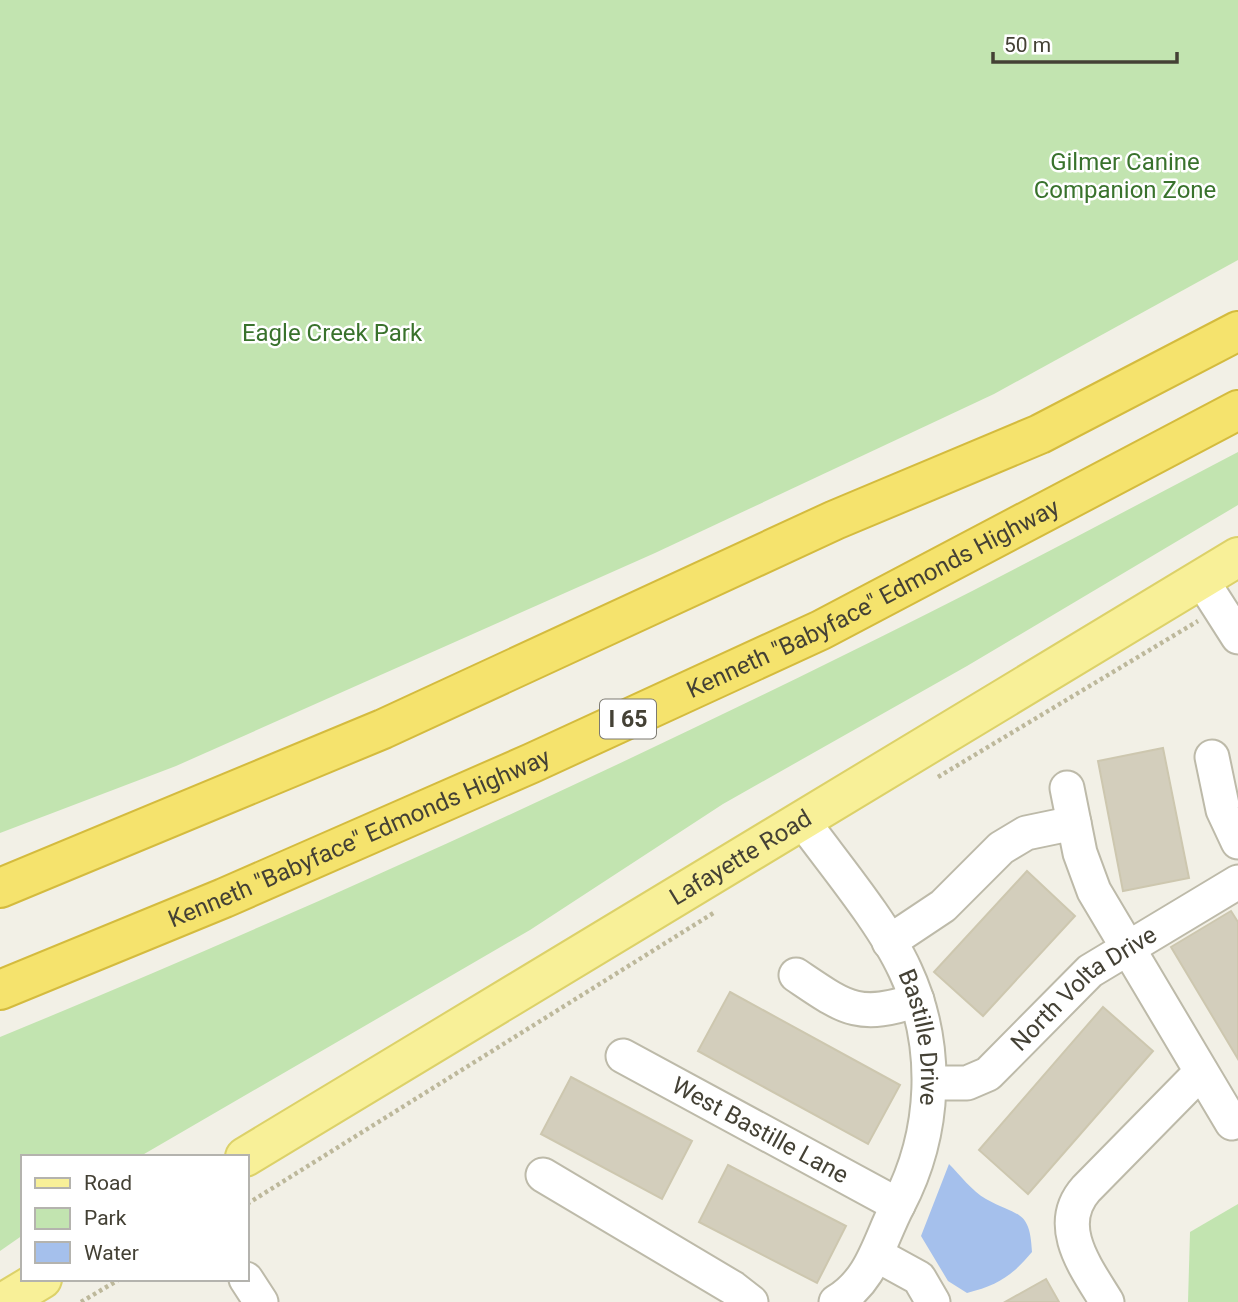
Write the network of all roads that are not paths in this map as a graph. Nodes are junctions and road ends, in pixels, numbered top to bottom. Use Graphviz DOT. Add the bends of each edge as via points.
graph roads {
  1 [pos="1238,331"];
  2 [pos="1238,410"];
  3 [pos="1238,557"];
  4 [pos="1201,579"];
  5 [pos="1238,638"];
  6 [pos="1212,757"];
  7 [pos="1067,788"];
  8 [pos="802,820"];
  9 [pos="1074,823"];
  10 [pos="1238,842"];
  11 [pos="1238,882"];
  12 [pos="0,888"];
  13 [pos="889,942"];
  14 [pos="1126,948"];
  15 [pos="796,975"];
  16 [pos="0,990"];
  17 [pos="917,1000"];
  18 [pos="623,1056"];
  19 [pos="1201,1072"];
  20 [pos="930,1083"];
  21 [pos="1232,1123"];
  22 [pos="248,1155"];
  23 [pos="543,1175"];
  24 [pos="898,1205"];
  25 [pos="877,1255"];
  26 [pos="39,1281"];
  27 [pos="247,1281"];
  28 [pos="4,1302"];
  29 [pos="261,1302"];
  30 [pos="751,1302"];
  31 [pos="836,1302"];
  32 [pos="933,1302"];
  33 [pos="1107,1302"];
  1 -- 12 [label="highway" via="1040,434 835,520 383,729"];
  2 -- 16 [label="highway, Kenneth \"Babyface\" Edmonds Highway / I 65" via="808,636 508,774"];
  3 -- 4 [label="main road, Lafayette Road"];
  4 -- 5 [label="street"];
  4 -- 8 [label="main road, Lafayette Road"];
  6 -- 10 [label="street" via="1223,810"];
  7 -- 9 [label="street"];
  8 -- 13 [label="street, Bastille Drive"];
  8 -- 22 [label="main road, Lafayette Road"];
  9 -- 13 [label="street" via="1026,833 1001,848 943,906"];
  9 -- 14 [label="street" via="1085,872"];
  11 -- 14 [label="street, North Volta Drive"];
  13 -- 17 [label="street, Bastille Drive"];
  14 -- 19 [label="street"];
  14 -- 20 [label="street, North Volta Drive" via="1090,971 988,1073 967,1083"];
  15 -- 17 [label="street" via="838,1002 861,1010 888,1010"];
  17 -- 20 [label="street, Bastille Drive"];
  18 -- 24 [label="street, West Bastille Lane"];
  19 -- 21 [label="street"];
  19 -- 33 [label="street" via="1086,1189 1074,1210 1072,1233 1077,1252"];
  20 -- 24 [label="street, Bastille Drive" via="918,1161"];
  23 -- 30 [label="street"];
  24 -- 25 [label="street, Bastille Drive"];
  25 -- 31 [label="street, Bastille Drive" via="855,1288"];
  25 -- 32 [label="street" via="919,1278"];
  26 -- 28 [label="main road"];
  27 -- 29 [label="street"];
}
